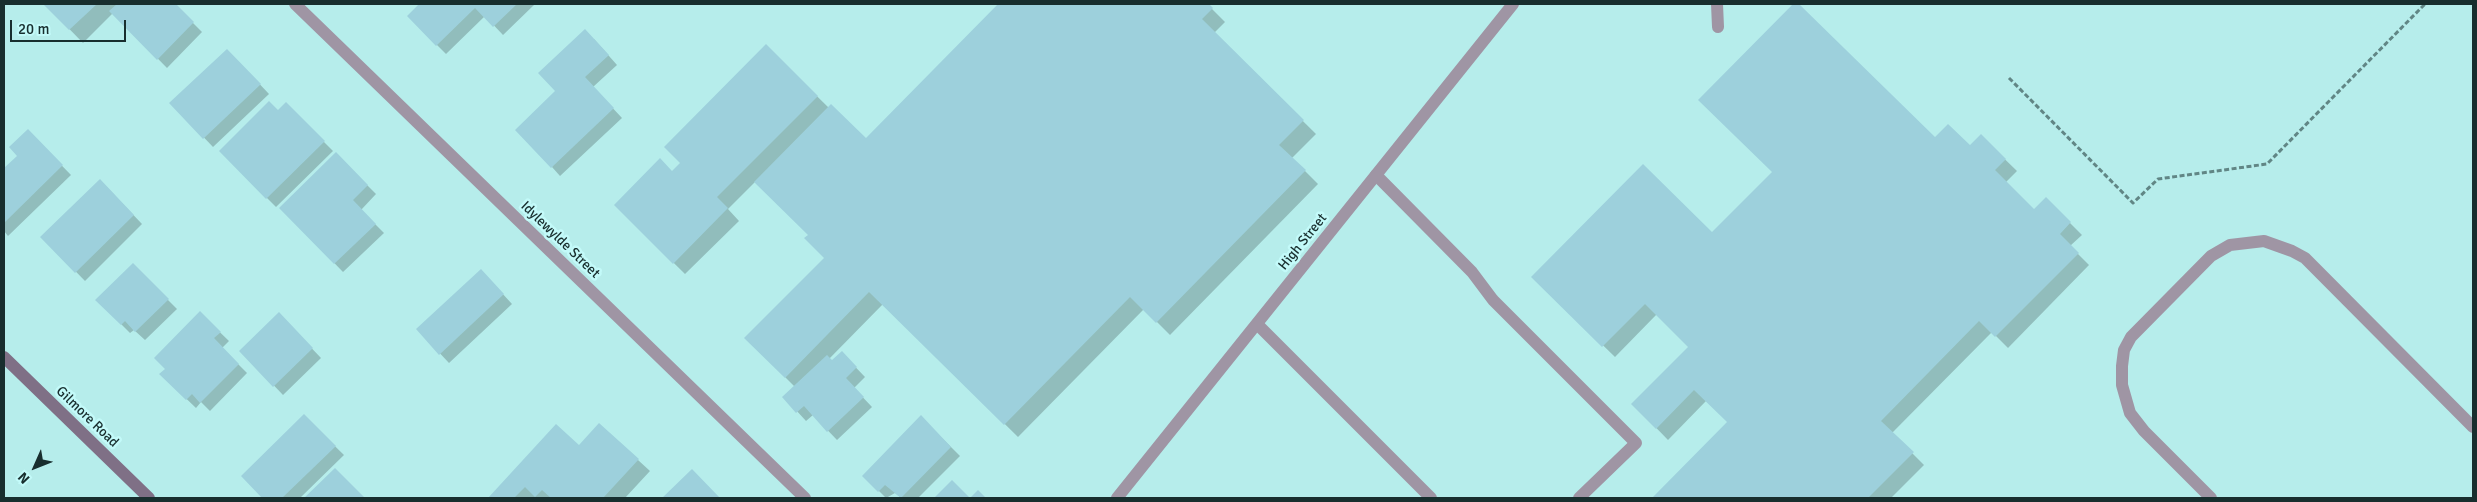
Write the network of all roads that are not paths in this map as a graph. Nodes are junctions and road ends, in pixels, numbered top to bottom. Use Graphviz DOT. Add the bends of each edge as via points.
graph roads {
  1 [pos="295,4"];
  2 [pos="1513,4"];
  3 [pos="1717,4"];
  4 [pos="1718,27"];
  5 [pos="1376,175"];
  6 [pos="1257,324"];
  7 [pos="4,357"];
  8 [pos="2473,427"];
  9 [pos="149,498"];
  10 [pos="805,498"];
  11 [pos="1117,498"];
  12 [pos="1431,498"];
  13 [pos="1579,498"];
  14 [pos="2211,498"];
  1 -- 10 [label="street, Idylewylde Street"];
  2 -- 5 [label="street, High Street"];
  3 -- 4 [label="street"];
  5 -- 6 [label="street, High Street"];
  5 -- 13 [label="street" via="1472,272 1493,300 1636,443"];
  6 -- 11 [label="street, High Street"];
  6 -- 12 [label="street"];
  7 -- 9 [label="main road, Gilmore Road"];
  8 -- 14 [label="street" via="2305,258 2264,241 2230,245 2211,256 2131,337 2124,350 2122,366 2122,385 2130,413"];
}
